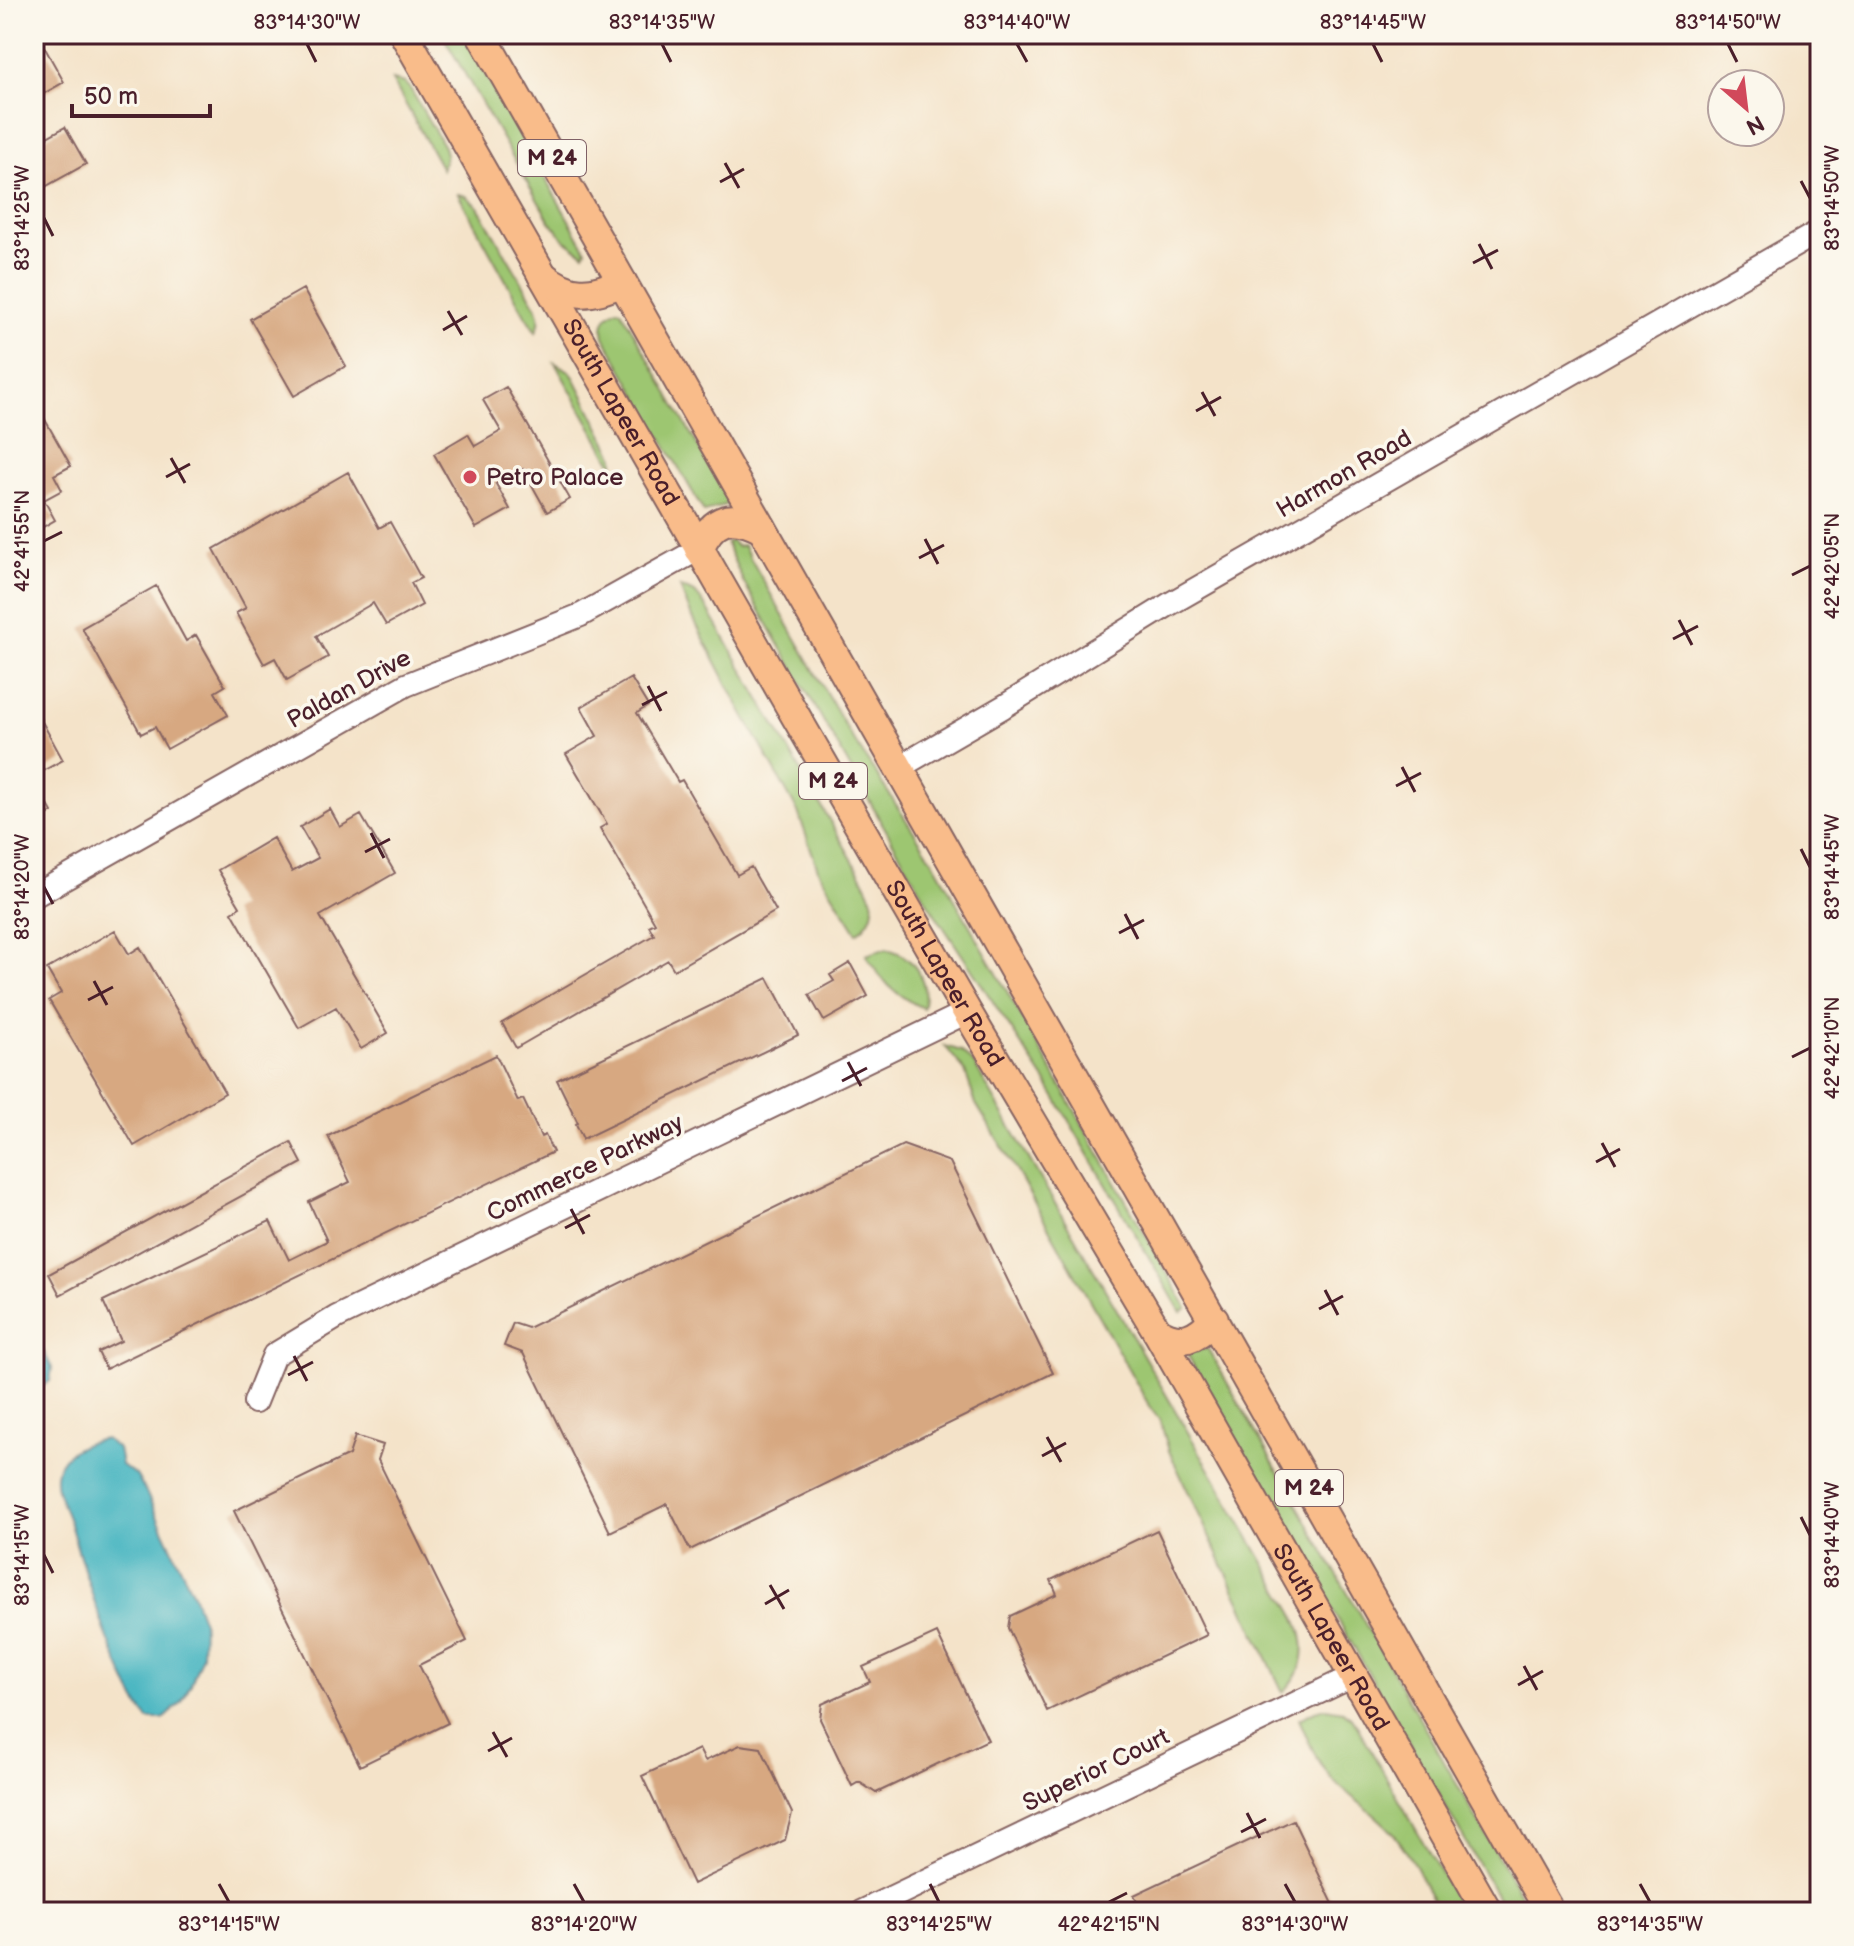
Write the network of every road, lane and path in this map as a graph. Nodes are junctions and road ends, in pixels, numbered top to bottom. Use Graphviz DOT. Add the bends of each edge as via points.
graph roads {
  1 [pos="404,34"];
  2 [pos="481,34"];
  3 [pos="1820,231"];
  4 [pos="542,274"];
  5 [pos="622,282"];
  6 [pos="762,528"];
  7 [pos="699,549"];
  8 [pos="898,768"];
  9 [pos="34,896"];
  10 [pos="967,1012"];
  11 [pos="1214,1319"];
  12 [pos="1157,1331"];
  13 [pos="255,1402"];
  14 [pos="1353,1676"];
  15 [pos="861,1912"];
  16 [pos="1488,1912"];
  17 [pos="1550,1912"];
  1 -- 4 [label="main road, South Lapeer Road / M 24"];
  2 -- 5 [label="main road, M 24"];
  3 -- 8 [label="street, Harmon Road" via="1168,605"];
  4 -- 5 [label="main road" via="570,292 604,290"];
  4 -- 7 [label="main road, South Lapeer Road / M 24"];
  5 -- 6 [label="main road, M 24"];
  6 -- 7 [label="main road" via="736,518 723,521 712,527"];
  6 -- 8 [label="main road, M 24"];
  7 -- 9 [label="street, Paldan Drive" via="581,615 406,685"];
  7 -- 10 [label="main road, South Lapeer Road / M 24"];
  8 -- 11 [label="main road, M 24"];
  10 -- 12 [label="main road, South Lapeer Road / M 24"];
  10 -- 13 [label="street, Commerce Parkway" via="337,1317 274,1355"];
  11 -- 12 [label="main road" via="1188,1338 1177,1340"];
  11 -- 17 [label="main road, M 24"];
  12 -- 14 [label="main road, South Lapeer Road / M 24"];
  14 -- 15 [label="street, Superior Court"];
  14 -- 16 [label="main road, South Lapeer Road / M 24"];
}
